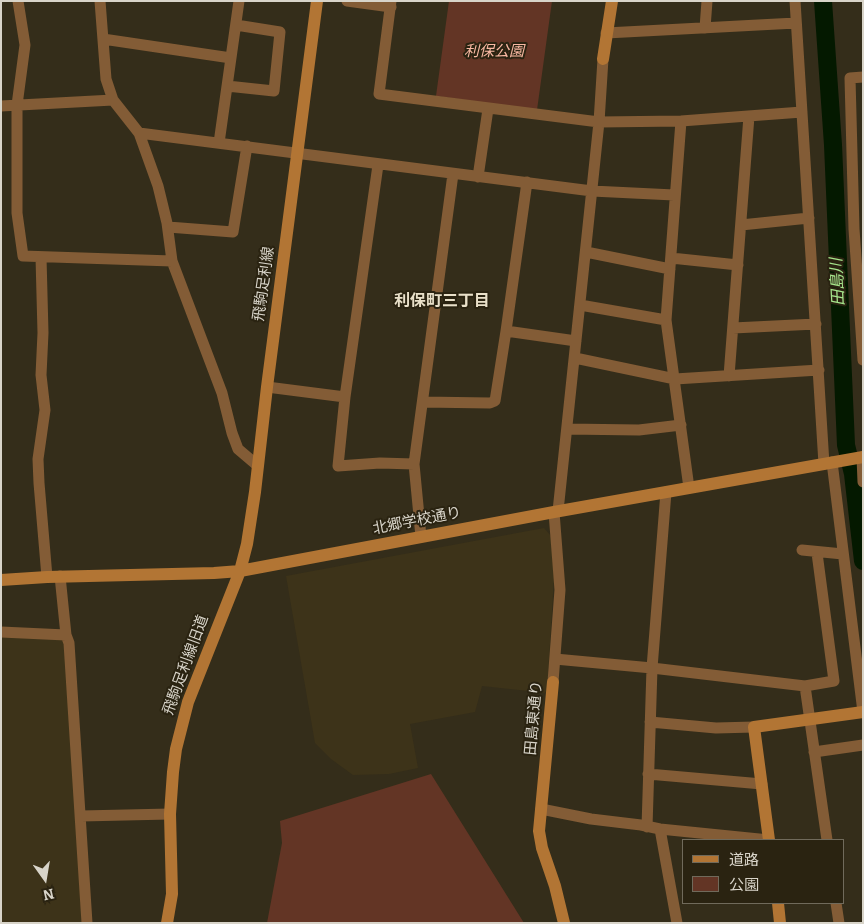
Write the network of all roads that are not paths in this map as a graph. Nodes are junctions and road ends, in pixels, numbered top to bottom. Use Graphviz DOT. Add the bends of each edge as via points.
graph roads {
  1 [pos="18,1"];
  2 [pos="100,1"];
  3 [pos="239,1"];
  4 [pos="317,1"];
  5 [pos="347,1"];
  6 [pos="612,1"];
  7 [pos="707,1"];
  8 [pos="795,1"];
  9 [pos="391,4"];
  10 [pos="796,23"];
  11 [pos="236,25"];
  12 [pos="705,28"];
  13 [pos="606,33"];
  14 [pos="103,39"];
  15 [pos="231,58"];
  16 [pos="603,59"];
  17 [pos="863,77"];
  18 [pos="227,86"];
  19 [pos="113,100"];
  20 [pos="17,105"];
  21 [pos="1,106"];
  22 [pos="488,109"];
  23 [pos="802,112"];
  24 [pos="750,116"];
  25 [pos="682,121"];
  26 [pos="599,122"];
  27 [pos="139,133"];
  28 [pos="219,142"];
  29 [pos="247,146"];
  30 [pos="298,154"];
  31 [pos="378,165"];
  32 [pos="452,174"];
  33 [pos="478,177"];
  34 [pos="527,182"];
  35 [pos="592,191"];
  36 [pos="674,196"];
  37 [pos="809,218"];
  38 [pos="741,225"];
  39 [pos="168,227"];
  40 [pos="586,252"];
  41 [pos="41,257"];
  42 [pos="172,261"];
  43 [pos="670,264"];
  44 [pos="738,265"];
  45 [pos="580,305"];
  46 [pos="861,316"];
  47 [pos="666,320"];
  48 [pos="816,324"];
  49 [pos="733,328"];
  50 [pos="506,331"];
  51 [pos="576,341"];
  52 [pos="575,358"];
  53 [pos="863,360"];
  54 [pos="819,370"];
  55 [pos="729,376"];
  56 [pos="674,379"];
  57 [pos="267,387"];
  58 [pos="345,397"];
  59 [pos="423,402"];
  60 [pos="681,425"];
  61 [pos="567,429"];
  62 [pos="861,457"];
  63 [pos="831,463"];
  64 [pos="414,464"];
  65 [pos="258,466"];
  66 [pos="863,482"];
  67 [pos="689,488"];
  68 [pos="666,492"];
  69 [pos="556,512"];
  70 [pos="421,538"];
  71 [pos="802,550"];
  72 [pos="817,552"];
  73 [pos="843,554"];
  74 [pos="240,570"];
  75 [pos="54,576"];
  76 [pos="1,580"];
  77 [pos="1,632"];
  78 [pos="66,635"];
  79 [pos="555,659"];
  80 [pos="652,668"];
  81 [pos="553,682"];
  82 [pos="805,686"];
  83 [pos="863,712"];
  84 [pos="810,719"];
  85 [pos="650,722"];
  86 [pos="754,727"];
  87 [pos="863,745"];
  88 [pos="814,752"];
  89 [pos="648,774"];
  90 [pos="762,784"];
  91 [pos="541,809"];
  92 [pos="170,814"];
  93 [pos="81,816"];
  94 [pos="646,827"];
  95 [pos="660,829"];
  96 [pos="759,839"];
  97 [pos="769,839"];
  98 [pos="827,839"];
  99 [pos="778,904"];
  100 [pos="836,904"];
  101 [pos="87,923"];
  102 [pos="167,923"];
  103 [pos="564,923"];
  104 [pos="677,923"];
  105 [pos="780,923"];
  106 [pos="839,923"];
  1 -- 20 [label="street" via="25,45"];
  2 -- 14 [label="street"];
  3 -- 11 [label="street"];
  4 -- 30 [label="street, 飛駒足利線"];
  5 -- 9 [label="street"];
  6 -- 13 [label="street"];
  7 -- 12 [label="street"];
  8 -- 10 [label="street"];
  9 -- 22 [label="street" via="379,94"];
  10 -- 12 [label="street"];
  10 -- 23 [label="street"];
  11 -- 15 [label="street"];
  11 -- 18 [label="street" via="280,32 274,91"];
  12 -- 13 [label="street"];
  13 -- 16 [label="street"];
  14 -- 15 [label="street"];
  14 -- 19 [label="street" via="106,79"];
  15 -- 18 [label="street"];
  16 -- 26 [label="street, 田島東通り"];
  17 -- 46 [label="street" via="850,78 854,229"];
  18 -- 28 [label="street"];
  19 -- 20 [label="street"];
  19 -- 27 [label="street"];
  20 -- 21 [label="street"];
  20 -- 41 [label="street" via="18,213 23,256"];
  22 -- 26 [label="street"];
  22 -- 33 [label="street"];
  23 -- 24 [label="street"];
  23 -- 37 [label="street"];
  24 -- 25 [label="street"];
  24 -- 38 [label="street"];
  25 -- 26 [label="street"];
  25 -- 36 [label="street"];
  26 -- 35 [label="street, 田島東通り"];
  27 -- 28 [label="street"];
  27 -- 39 [label="street" via="158,186"];
  28 -- 29 [label="street"];
  29 -- 30 [label="street"];
  29 -- 39 [label="street" via="234,232"];
  30 -- 31 [label="street"];
  30 -- 57 [label="street, 飛駒足利線"];
  31 -- 32 [label="street"];
  31 -- 58 [label="street"];
  32 -- 33 [label="street"];
  32 -- 59 [label="street"];
  33 -- 34 [label="street"];
  34 -- 35 [label="street"];
  34 -- 50 [label="street"];
  35 -- 36 [label="street"];
  35 -- 40 [label="street, 田島東通り"];
  36 -- 43 [label="street"];
  37 -- 38 [label="street"];
  37 -- 48 [label="street"];
  38 -- 44 [label="street"];
  39 -- 42 [label="street"];
  40 -- 43 [label="street"];
  40 -- 45 [label="street, 田島東通り"];
  41 -- 42 [label="street"];
  41 -- 75 [label="street" via="41,375 45,410 38,467"];
  42 -- 65 [label="street" via="222,393 232,434 238,448"];
  43 -- 44 [label="street"];
  43 -- 47 [label="street"];
  44 -- 49 [label="street"];
  45 -- 47 [label="street"];
  45 -- 51 [label="street, 田島東通り"];
  46 -- 53 [label="street"];
  47 -- 56 [label="street"];
  48 -- 49 [label="street"];
  48 -- 54 [label="street"];
  49 -- 55 [label="street"];
  50 -- 51 [label="street"];
  50 -- 59 [label="street" via="495,400 490,403"];
  51 -- 52 [label="street, 田島東通り"];
  52 -- 56 [label="street"];
  52 -- 61 [label="street, 田島東通り"];
  54 -- 55 [label="street"];
  54 -- 63 [label="street"];
  55 -- 56 [label="street"];
  56 -- 60 [label="street"];
  57 -- 58 [label="street"];
  57 -- 65 [label="street, 飛駒足利線"];
  58 -- 64 [label="street" via="338,466"];
  59 -- 64 [label="street"];
  60 -- 61 [label="street" via="639,430"];
  60 -- 67 [label="street"];
  61 -- 69 [label="street, 田島東通り"];
  62 -- 63 [label="street, 北郷学校通り"];
  62 -- 66 [label="street"];
  63 -- 67 [label="street, 北郷学校通り"];
  63 -- 73 [label="street"];
  64 -- 70 [label="street"];
  65 -- 74 [label="street, 飛駒足利線"];
  67 -- 68 [label="street, 北郷学校通り"];
  68 -- 69 [label="street, 北郷学校通り"];
  68 -- 80 [label="street"];
  69 -- 70 [label="street, 北郷学校通り"];
  69 -- 79 [label="street, 田島東通り" via="560,590"];
  70 -- 74 [label="street, 北郷学校通り"];
  71 -- 72 [label="street"];
  72 -- 73 [label="street"];
  72 -- 82 [label="street" via="834,682"];
  73 -- 83 [label="street"];
  74 -- 75 [label="street, 北郷学校通り"];
  74 -- 92 [label="street, 飛駒足利線旧道" via="188,702 172,772"];
  75 -- 76 [label="street, 北郷学校通り"];
  75 -- 78 [label="street"];
  77 -- 78 [label="street"];
  78 -- 93 [label="street" via="70,644"];
  79 -- 80 [label="street"];
  79 -- 81 [label="street, 田島東通り"];
  80 -- 82 [label="street"];
  80 -- 85 [label="street"];
  81 -- 91 [label="street, 田島東通り"];
  82 -- 84 [label="street"];
  83 -- 84 [label="street"];
  84 -- 86 [label="street"];
  84 -- 88 [label="street"];
  85 -- 86 [label="street" via="716,728"];
  85 -- 89 [label="street"];
  86 -- 90 [label="street"];
  87 -- 88 [label="street"];
  88 -- 98 [label="street"];
  89 -- 90 [label="street"];
  89 -- 94 [label="street"];
  90 -- 97 [label="street"];
  91 -- 94 [label="street"];
  91 -- 103 [label="street, 田島東通り" via="539,831 542,848"];
  92 -- 93 [label="street"];
  92 -- 102 [label="street, 飛駒足利線旧道" via="172,894"];
  93 -- 101 [label="street"];
  94 -- 95 [label="street"];
  95 -- 96 [label="street"];
  95 -- 104 [label="street"];
  99 -- 105 [label="street"];
  100 -- 106 [label="street"];
}
